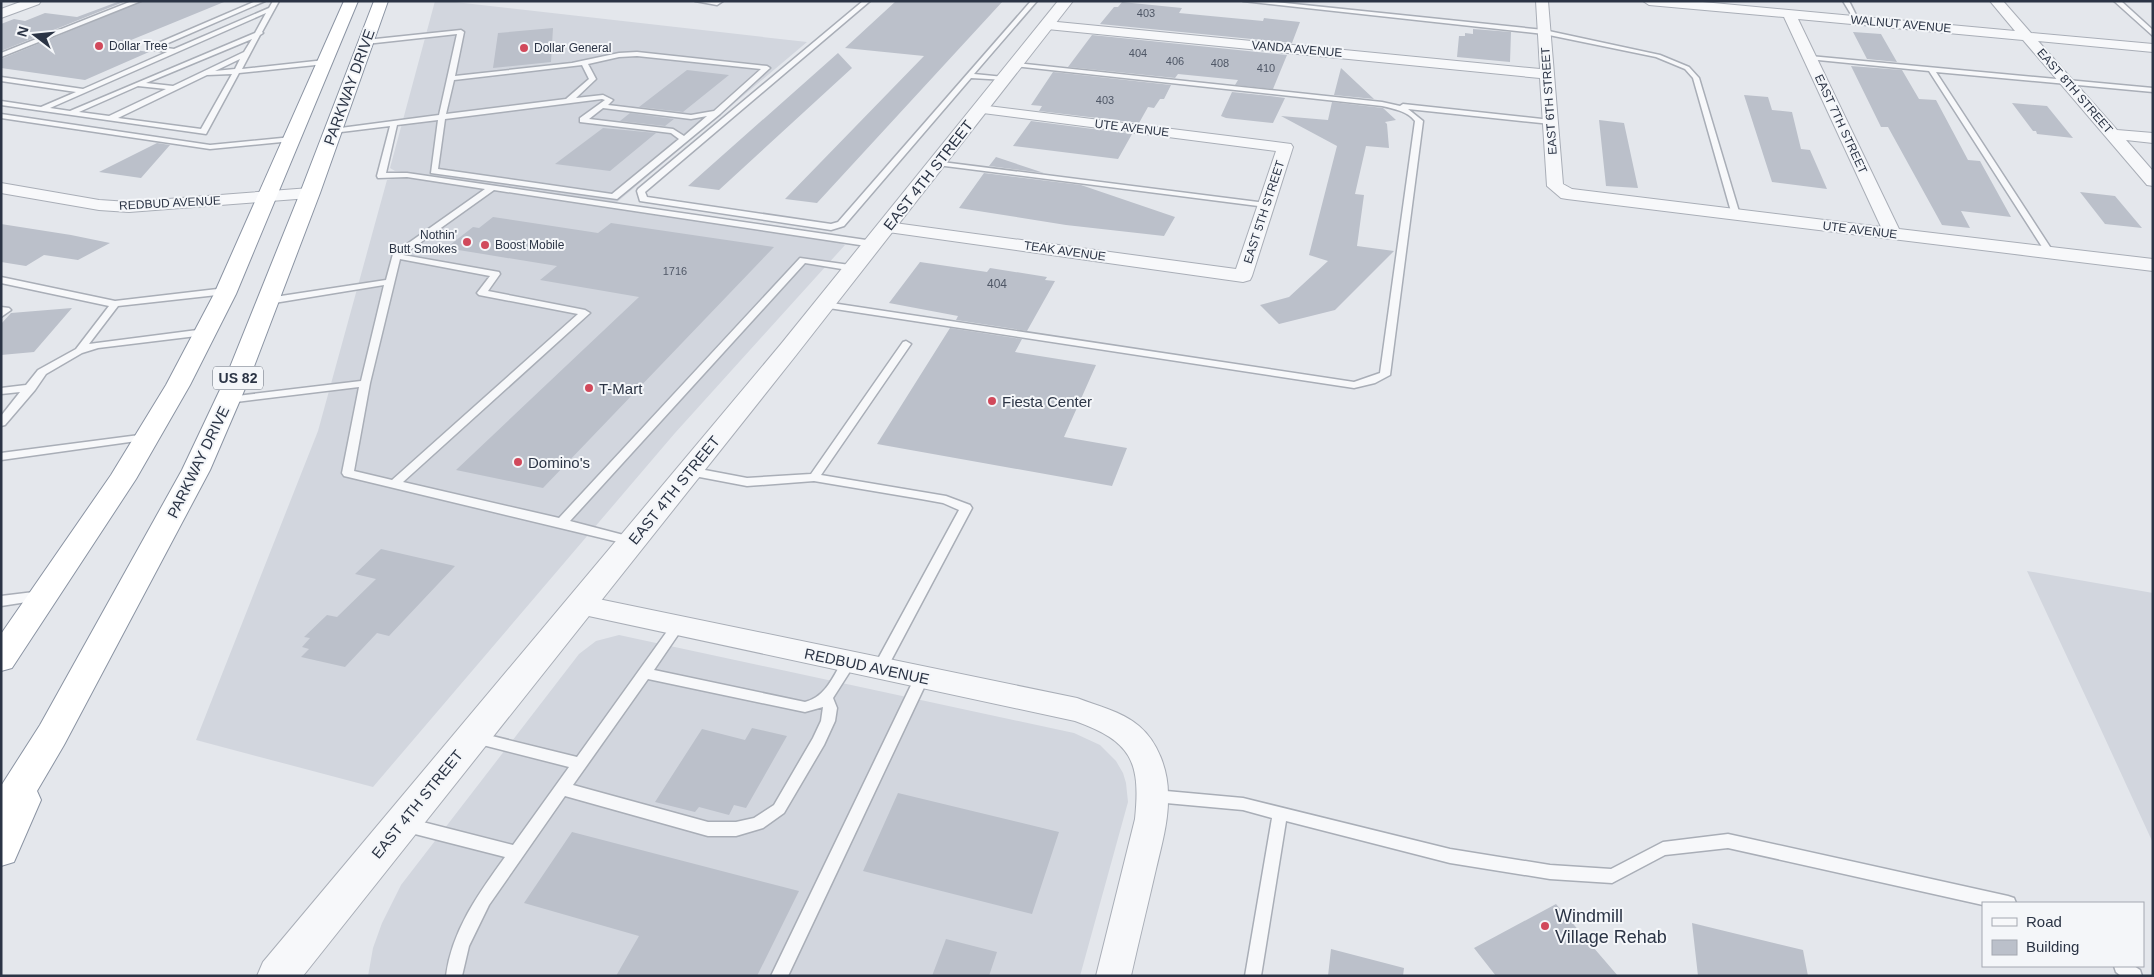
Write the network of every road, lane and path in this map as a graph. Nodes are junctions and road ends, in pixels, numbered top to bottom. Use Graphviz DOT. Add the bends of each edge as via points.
graph roads {
  1 [pos="35,1"];
  2 [pos="138,1"];
  3 [pos="262,1"];
  4 [pos="276,1"];
  5 [pos="351,1"];
  6 [pos="381,1"];
  7 [pos="698,1"];
  8 [pos="720,1"];
  9 [pos="868,1"];
  10 [pos="1034,1"];
  11 [pos="1066,1"];
  12 [pos="1246,1"];
  13 [pos="1542,1"];
  14 [pos="1648,1"];
  15 [pos="1846,1"];
  16 [pos="1996,1"];
  17 [pos="2117,1"];
  18 [pos="1696,3"];
  19 [pos="272,9"];
  20 [pos="1,14"];
  21 [pos="1789,14"];
  22 [pos="1857,20"];
  23 [pos="1047,24"];
  24 [pos="1544,32"];
  25 [pos="260,33"];
  26 [pos="2153,34"];
  27 [pos="2027,36"];
  28 [pos="366,42"];
  29 [pos="2153,48"];
  30 [pos="174,51"];
  31 [pos="248,53"];
  32 [pos="1,55"];
  33 [pos="1810,58"];
  34 [pos="325,62"];
  35 [pos="584,63"];
  36 [pos="1931,69"];
  37 [pos="238,71"];
  38 [pos="1010,72"];
  39 [pos="1547,74"];
  40 [pos="200,75"];
  41 [pos="970,76"];
  42 [pos="451,78"];
  43 [pos="1,79"];
  44 [pos="2067,82"];
  45 [pos="137,84"];
  46 [pos="173,88"];
  47 [pos="2153,90"];
  48 [pos="84,91"];
  49 [pos="569,100"];
  50 [pos="1,103"];
  51 [pos="1382,104"];
  52 [pos="601,106"];
  53 [pos="42,109"];
  54 [pos="980,109"];
  55 [pos="717,112"];
  56 [pos="70,114"];
  57 [pos="1,116"];
  58 [pos="442,117"];
  59 [pos="109,119"];
  60 [pos="1550,122"];
  61 [pos="394,123"];
  62 [pos="333,131"];
  63 [pos="2112,134"];
  64 [pos="2153,138"];
  65 [pos="292,139"];
  66 [pos="684,139"];
  67 [pos="1285,147"];
  68 [pos="937,163"];
  69 [pos="2153,181"];
  70 [pos="1,188"];
  71 [pos="492,188"];
  72 [pos="310,193"];
  73 [pos="1567,194"];
  74 [pos="266,197"];
  75 [pos="1266,205"];
  76 [pos="1736,215"];
  77 [pos="1893,234"];
  78 [pos="880,235"];
  79 [pos="2050,253"];
  80 [pos="396,256"];
  81 [pos="2153,265"];
  82 [pos="854,268"];
  83 [pos="1243,276"];
  84 [pos="1,280"];
  85 [pos="389,282"];
  86 [pos="226,291"];
  87 [pos="268,300"];
  88 [pos="115,304"];
  89 [pos="825,304"];
  90 [pos="1,310"];
  91 [pos="1,314"];
  92 [pos="205,332"];
  93 [pos="906,344"];
  94 [pos="79,351"];
  95 [pos="365,383"];
  96 [pos="31,388"];
  97 [pos="1,391"];
  98 [pos="228,400"];
  99 [pos="1,423"];
  100 [pos="147,437"];
  101 [pos="1,457"];
  102 [pos="689,471"];
  103 [pos="814,477"];
  104 [pos="393,485"];
  105 [pos="562,523"];
  106 [pos="631,542"];
  107 [pos="43,596"];
  108 [pos="1,601"];
  109 [pos="579,605"];
  110 [pos="678,626"];
  111 [pos="1,659"];
  112 [pos="849,662"];
  113 [pos="880,668"];
  114 [pos="644,673"];
  115 [pos="922,677"];
  116 [pos="827,699"];
  117 [pos="52,735"];
  118 [pos="472,737"];
  119 [pos="580,764"];
  120 [pos="562,789"];
  121 [pos="1154,796"];
  122 [pos="1280,813"];
  123 [pos="1,818"];
  124 [pos="400,824"];
  125 [pos="1,850"];
  126 [pos="517,853"];
  127 [pos="2003,902"];
  128 [pos="2123,967"];
  129 [pos="277,976"];
  130 [pos="454,976"];
  131 [pos="779,976"];
  132 [pos="1113,976"];
  133 [pos="1253,976"];
  134 [pos="2134,976"];
  1 -- 20 [label="street"];
  2 -- 32 [label="lane"];
  3 -- 30 [label="lane" via="152,48"];
  4 -- 19 [label="lane"];
  5 -- 34 [label="highway, PARKWAY DRIVE"];
  6 -- 28 [label="highway, PARKWAY DRIVE / US 82"];
  7 -- 8 [label="lane"];
  9 -- 41 [label="lane" via="642,191 644,199 831,227 841,224"];
  10 -- 41 [label="lane"];
  11 -- 23 [label="street, EAST 4TH STREET"];
  12 -- 24 [label="lane"];
  13 -- 24 [label="street, EAST 6TH STREET"];
  14 -- 18 [label="street, WALNUT AVENUE"];
  15 -- 22 [label="lane"];
  16 -- 27 [label="street, EAST 8TH STREET"];
  17 -- 26 [label="lane"];
  18 -- 21 [label="street, WALNUT AVENUE"];
  19 -- 25 [label="lane"];
  19 -- 30 [label="lane"];
  21 -- 22 [label="street, WALNUT AVENUE"];
  21 -- 33 [label="street, EAST 7TH STREET"];
  22 -- 27 [label="street, WALNUT AVENUE"];
  23 -- 38 [label="street, EAST 4TH STREET"];
  23 -- 39 [label="street, VANDA AVENUE"];
  24 -- 39 [label="street, EAST 6TH STREET"];
  24 -- 76 [label="lane" via="1617,46 1672,60 1687,68 1696,78"];
  25 -- 31 [label="lane"];
  25 -- 45 [label="lane"];
  27 -- 29 [label="street, WALNUT AVENUE"];
  27 -- 44 [label="street, EAST 8TH STREET"];
  28 -- 42 [label="lane" via="461,32"];
  28 -- 62 [label="highway, PARKWAY DRIVE / US 82"];
  30 -- 48 [label="lane"];
  31 -- 37 [label="lane"];
  31 -- 40 [label="lane"];
  33 -- 36 [label="lane"];
  33 -- 77 [label="street, EAST 7TH STREET"];
  34 -- 37 [label="lane"];
  34 -- 65 [label="highway, PARKWAY DRIVE"];
  35 -- 42 [label="lane"];
  35 -- 49 [label="lane" via="593,78"];
  35 -- 55 [label="lane" via="637,54 767,68"];
  36 -- 44 [label="lane"];
  36 -- 79 [label="lane"];
  37 -- 40 [label="lane"];
  37 -- 59 [label="lane" via="203,132"];
  38 -- 41 [label="lane"];
  38 -- 51 [label="lane"];
  38 -- 54 [label="street, EAST 4TH STREET"];
  39 -- 60 [label="street, EAST 6TH STREET"];
  40 -- 46 [label="lane"];
  42 -- 58 [label="lane"];
  43 -- 48 [label="lane"];
  44 -- 47 [label="lane"];
  44 -- 63 [label="street, EAST 8TH STREET"];
  45 -- 46 [label="lane"];
  45 -- 48 [label="lane"];
  45 -- 56 [label="lane"];
  46 -- 59 [label="lane"];
  48 -- 53 [label="lane"];
  49 -- 52 [label="lane" via="603,97 610,100"];
  49 -- 58 [label="lane"];
  50 -- 53 [label="lane"];
  51 -- 60 [label="lane"];
  51 -- 89 [label="lane" via="1403,108 1419,121 1385,375 1371,381 1354,385"];
  52 -- 55 [label="lane" via="691,117"];
  52 -- 66 [label="lane" via="583,120 673,131"];
  53 -- 56 [label="lane"];
  54 -- 67 [label="street, UTE AVENUE"];
  54 -- 68 [label="street, EAST 4TH STREET"];
  55 -- 66 [label="lane"];
  56 -- 59 [label="lane"];
  57 -- 65 [label="lane" via="210,147"];
  58 -- 61 [label="lane"];
  58 -- 66 [label="lane" via="434,171 614,197"];
  60 -- 73 [label="street, EAST 6TH STREET" via="1555,186"];
  61 -- 62 [label="lane"];
  61 -- 71 [label="lane" via="381,176 408,176"];
  62 -- 72 [label="highway, PARKWAY DRIVE / US 82"];
  63 -- 64 [label="street"];
  63 -- 69 [label="street, EAST 8TH STREET"];
  65 -- 74 [label="highway, PARKWAY DRIVE"];
  67 -- 75 [label="street, EAST 5TH STREET"];
  68 -- 75 [label="lane"];
  68 -- 78 [label="street, EAST 4TH STREET"];
  70 -- 74 [label="street, REDBUD AVENUE" via="129,208"];
  71 -- 78 [label="lane"];
  71 -- 80 [label="lane"];
  72 -- 74 [label="street, REDBUD AVENUE"];
  72 -- 87 [label="highway, PARKWAY DRIVE / US 82"];
  73 -- 76 [label="street, UTE AVENUE"];
  74 -- 86 [label="highway, PARKWAY DRIVE"];
  75 -- 83 [label="street, EAST 5TH STREET"];
  76 -- 77 [label="street, UTE AVENUE"];
  77 -- 79 [label="street, UTE AVENUE"];
  78 -- 82 [label="street, EAST 4TH STREET"];
  78 -- 83 [label="street, TEAK AVENUE"];
  79 -- 81 [label="street, UTE AVENUE"];
  80 -- 85 [label="lane"];
  80 -- 104 [label="lane" via="496,274 482,293 585,314"];
  82 -- 89 [label="street, EAST 4TH STREET"];
  82 -- 105 [label="lane" via="803,260"];
  84 -- 88 [label="lane"];
  85 -- 87 [label="lane"];
  85 -- 95 [label="lane"];
  86 -- 88 [label="lane"];
  86 -- 92 [label="highway, PARKWAY DRIVE"];
  87 -- 98 [label="highway, PARKWAY DRIVE / US 82"];
  88 -- 94 [label="lane"];
  89 -- 102 [label="street, EAST 4TH STREET"];
  90 -- 91 [label="lane" via="6,310"];
  92 -- 94 [label="lane" via="96,345"];
  92 -- 100 [label="highway, PARKWAY DRIVE"];
  93 -- 103 [label="lane"];
  94 -- 96 [label="lane" via="42,372"];
  95 -- 98 [label="lane"];
  95 -- 104 [label="lane" via="348,474"];
  96 -- 97 [label="lane"];
  96 -- 99 [label="lane"];
  98 -- 117 [label="highway, PARKWAY DRIVE / US 82" via="196,470"];
  100 -- 101 [label="lane"];
  100 -- 107 [label="highway, PARKWAY DRIVE"];
  102 -- 103 [label="lane" via="747,482"];
  102 -- 106 [label="street, EAST 4TH STREET"];
  103 -- 113 [label="lane" via="938,498 966,508"];
  104 -- 105 [label="lane"];
  105 -- 106 [label="lane"];
  106 -- 109 [label="street, EAST 4TH STREET"];
  107 -- 108 [label="lane"];
  107 -- 111 [label="highway, PARKWAY DRIVE"];
  109 -- 110 [label="street, REDBUD AVENUE"];
  109 -- 118 [label="street, EAST 4TH STREET"];
  110 -- 112 [label="street, REDBUD AVENUE"];
  110 -- 114 [label="lane"];
  112 -- 113 [label="street, REDBUD AVENUE"];
  112 -- 116 [label="lane"];
  113 -- 115 [label="street, REDBUD AVENUE"];
  114 -- 116 [label="lane" via="805,707 816,706"];
  114 -- 119 [label="lane"];
  115 -- 121 [label="street, REDBUD AVENUE" via="1101,717 1129,735 1143,752 1150,765"];
  115 -- 131 [label="lane"];
  116 -- 120 [label="lane" via="830,708 828,721 819,741 779,809 758,823 736,829 708,829"];
  117 -- 123 [label="highway, PARKWAY DRIVE / US 82"];
  117 -- 125 [label="highway"];
  118 -- 119 [label="lane"];
  118 -- 124 [label="street, EAST 4TH STREET"];
  119 -- 120 [label="lane"];
  120 -- 126 [label="lane"];
  121 -- 122 [label="lane" via="1244,804"];
  121 -- 132 [label="street" via="1147,841"];
  122 -- 127 [label="lane" via="1450,856 1550,872 1612,876 1663,849 1728,841"];
  122 -- 133 [label="lane"];
  124 -- 126 [label="lane"];
  124 -- 129 [label="street, EAST 4TH STREET"];
  126 -- 130 [label="lane" via="468,926 455,962"];
  128 -- 134 [label="lane"];
}
